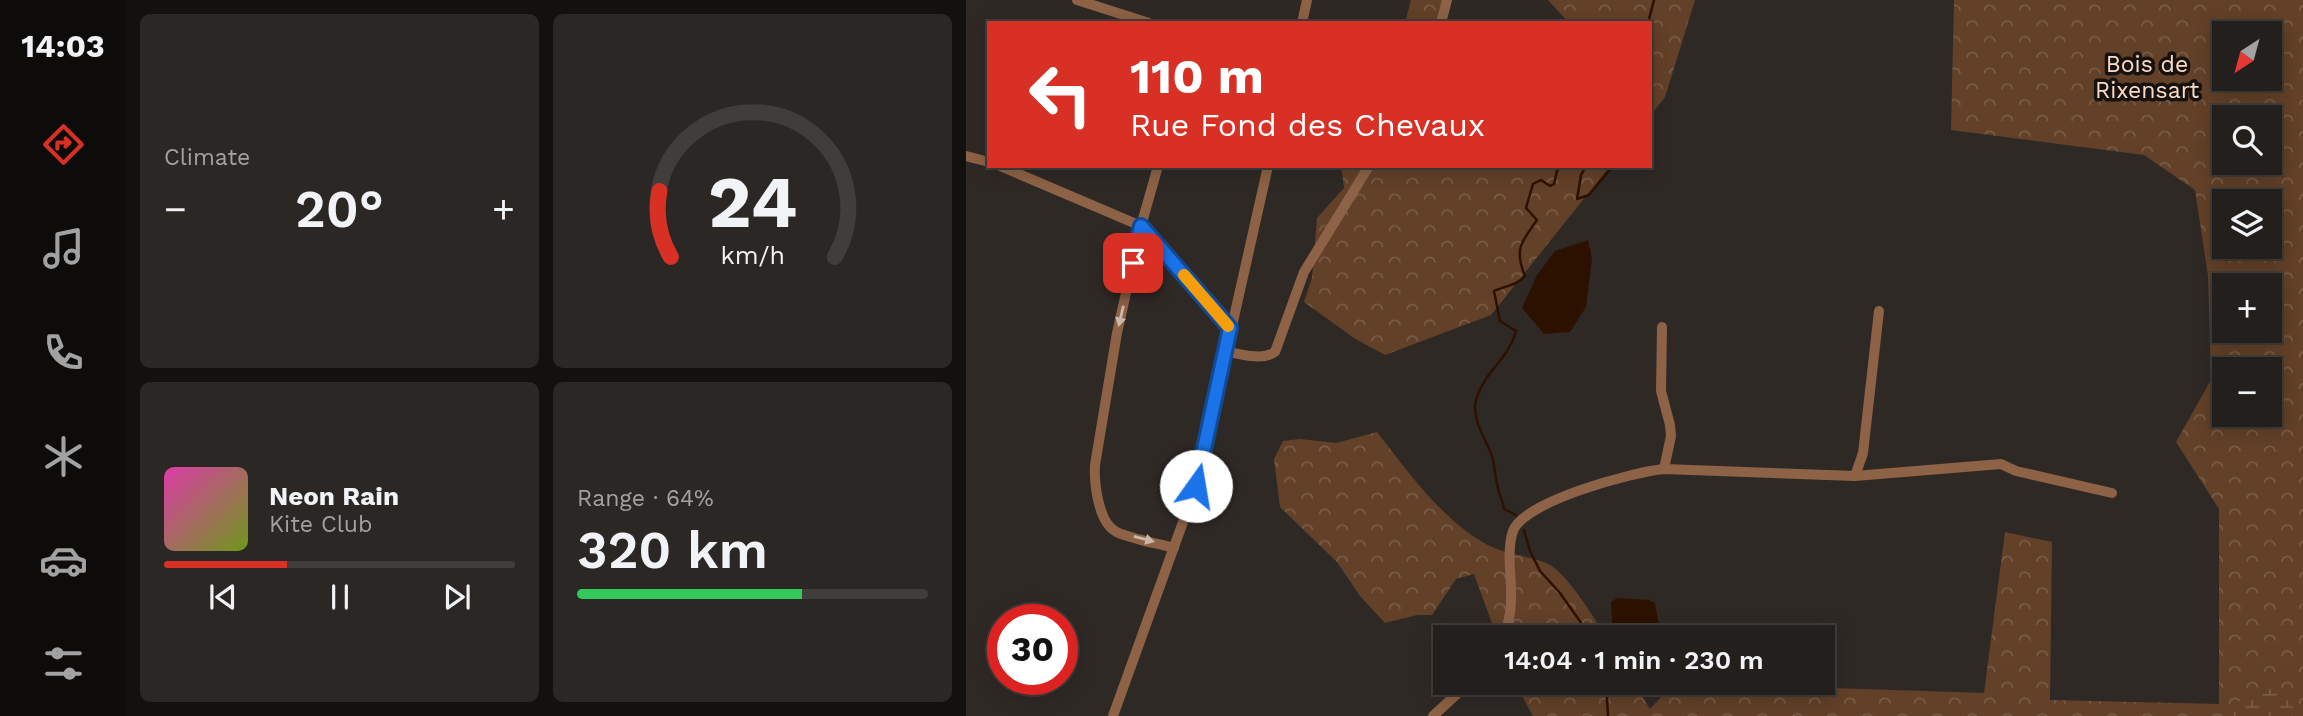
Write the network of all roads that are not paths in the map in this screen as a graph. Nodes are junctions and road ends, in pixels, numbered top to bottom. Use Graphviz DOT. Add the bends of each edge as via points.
graph roads {
  1 [pos="1077,0"];
  2 [pos="1307,0"];
  3 [pos="1447,0"];
  4 [pos="1143,21"];
  5 [pos="1302,21"];
  6 [pos="1442,21"];
  7 [pos="966,156"];
  8 [pos="987,161"];
  9 [pos="1005,168"];
  10 [pos="1157,168"];
  11 [pos="1268,168"];
  12 [pos="1368,168"];
  13 [pos="1141,226"];
  14 [pos="1879,311"];
  15 [pos="1662,327"];
  16 [pos="1230,328"];
  17 [pos="1225,351"];
  18 [pos="1664,469"];
  19 [pos="1854,476"];
  20 [pos="2112,493"];
  21 [pos="1174,548"];
  22 [pos="1506,625"];
  23 [pos="1456,695"];
  24 [pos="1114,716"];
  25 [pos="1433,716"];
  1 -- 4 [label="street"];
  2 -- 5 [label="street"];
  3 -- 6 [label="street"];
  7 -- 8 [label="street"];
  9 -- 13 [label="street"];
  10 -- 13 [label="street"];
  11 -- 16 [label="street"];
  12 -- 17 [label="street" via="1308,264 1275,352 1261,357"];
  13 -- 16 [label="street"];
  13 -- 21 [label="street, one-way" via="1113,353 1095,477 1099,504 1116,532"];
  14 -- 19 [label="street" via="1863,453"];
  15 -- 18 [label="street" via="1661,391 1671,436"];
  16 -- 17 [label="street"];
  17 -- 21 [label="street" via="1196,486"];
  18 -- 19 [label="street"];
  18 -- 22 [label="street" via="1577,489 1516,526 1510,548 1511,601"];
  19 -- 20 [label="street" via="2001,464"];
  21 -- 24 [label="street"];
  23 -- 25 [label="street"];
}
